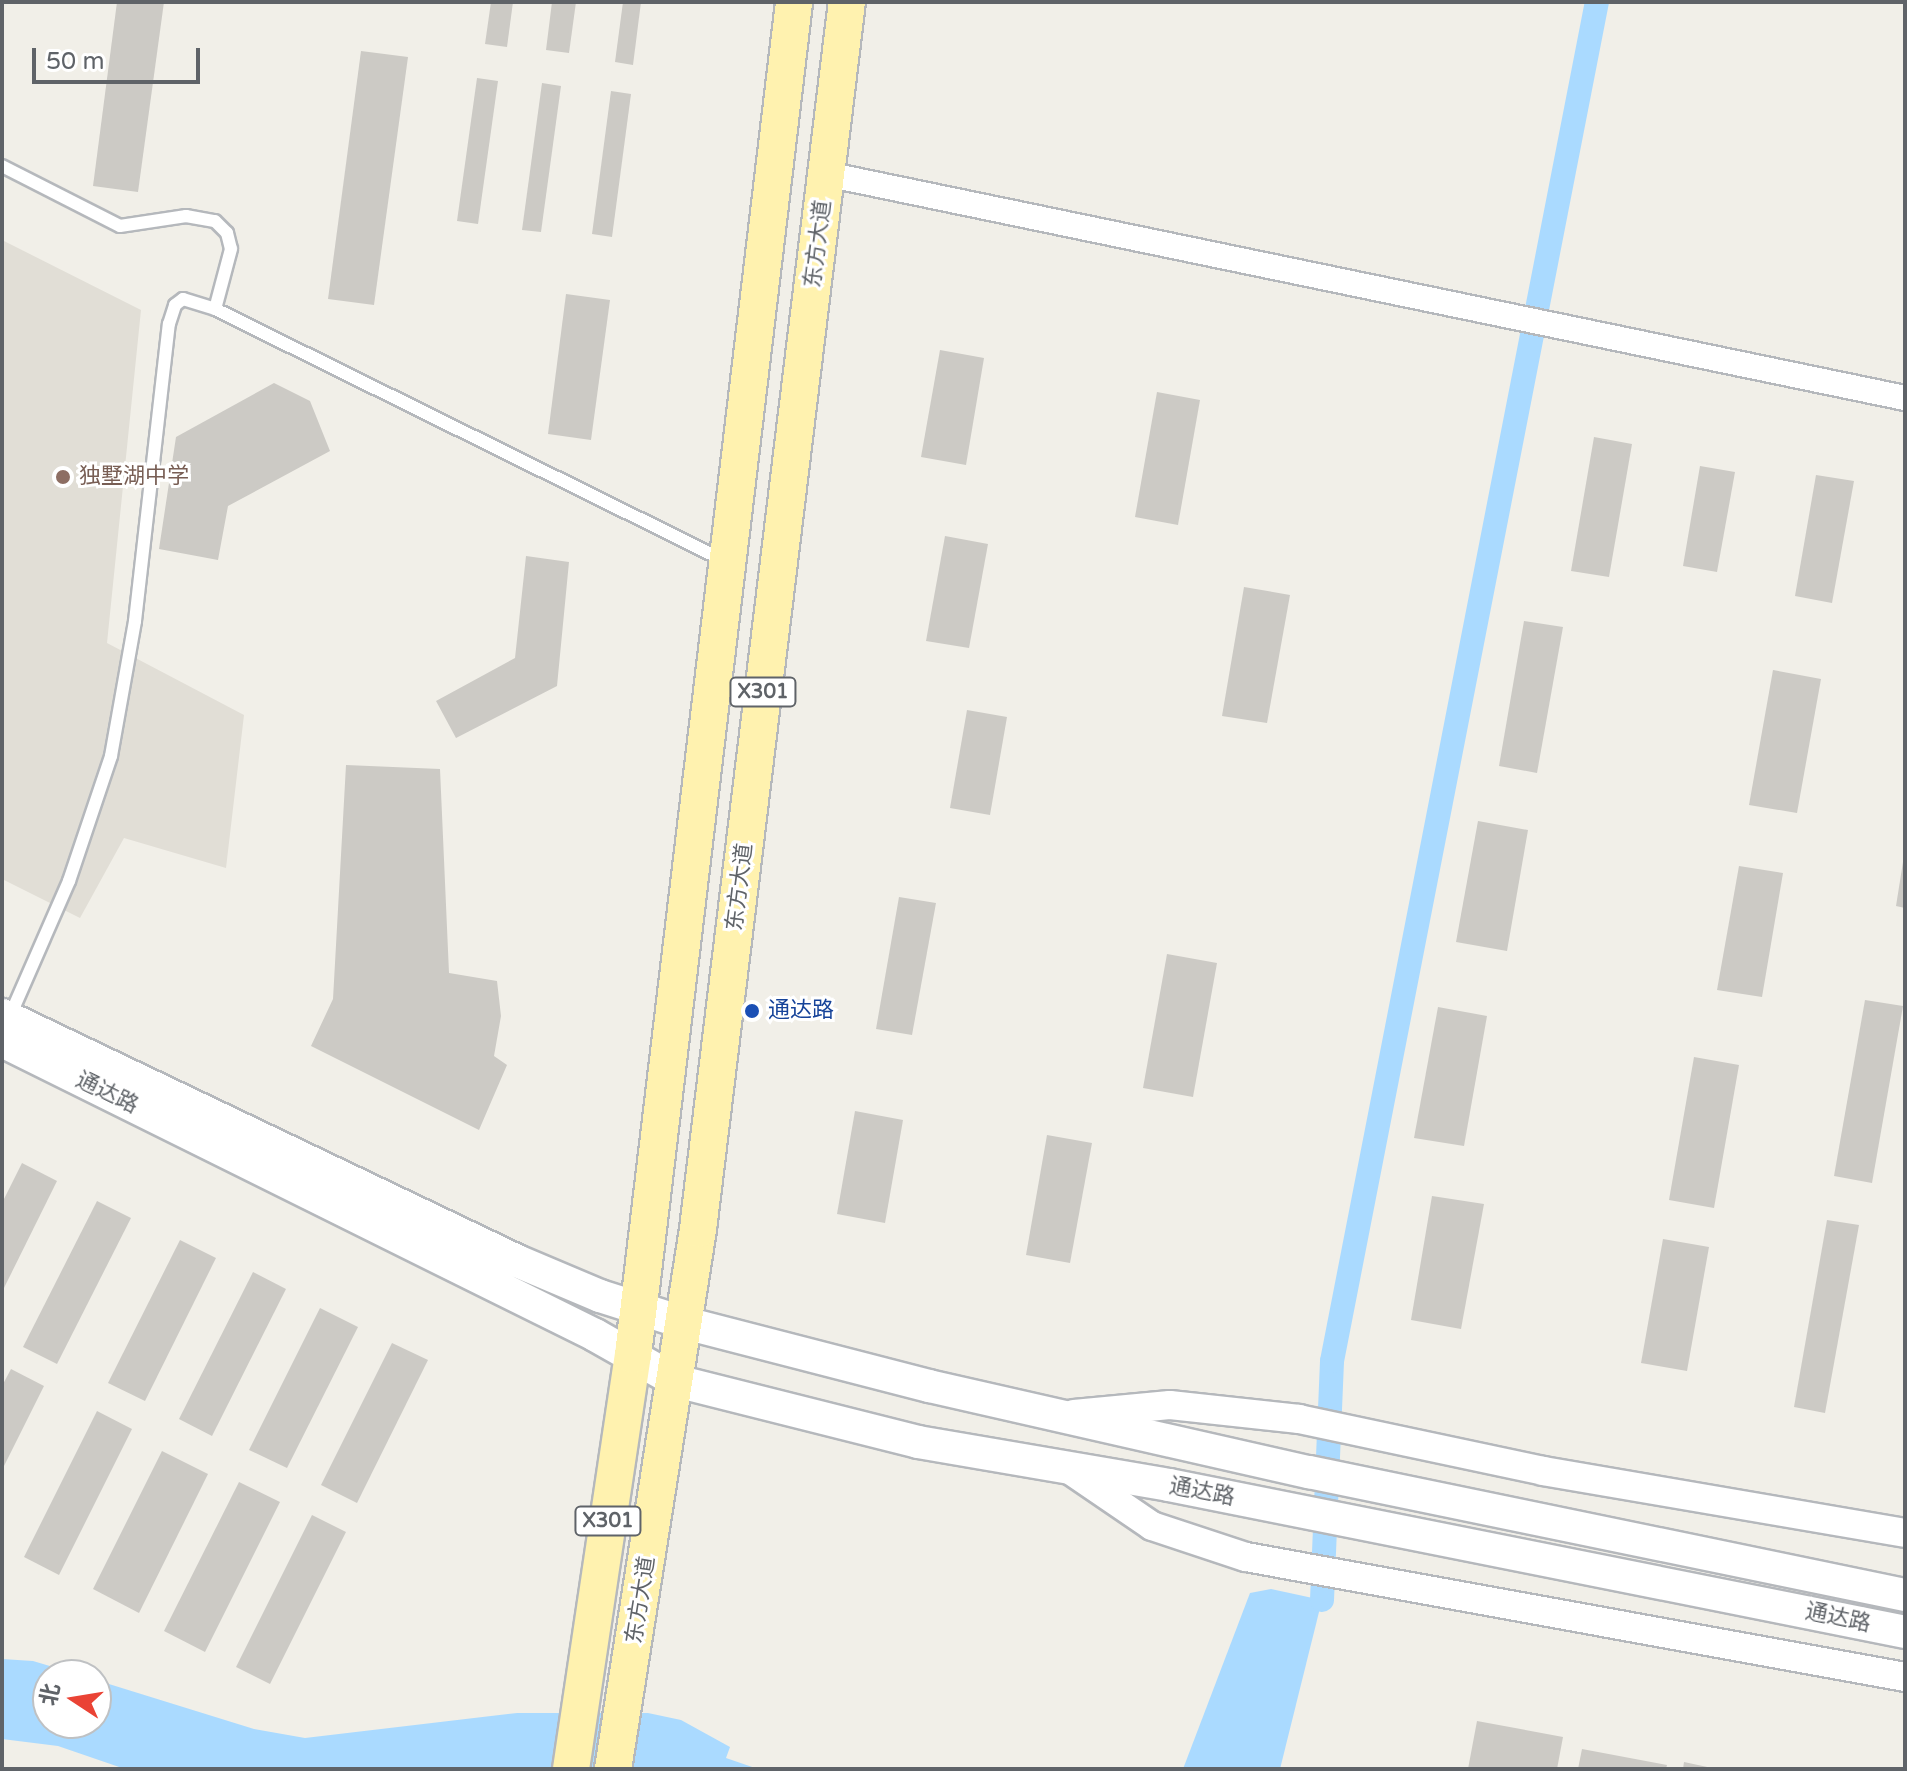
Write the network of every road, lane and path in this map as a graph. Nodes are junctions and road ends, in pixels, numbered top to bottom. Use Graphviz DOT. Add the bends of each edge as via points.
graph roads {
  1 [pos="794,2"];
  2 [pos="847,2"];
  3 [pos="2,166"];
  4 [pos="826,174"];
  5 [pos="215,309"];
  6 [pos="1905,398"];
  7 [pos="726,562"];
  8 [pos="4,1025"];
  9 [pos="637,1306"];
  10 [pos="685,1323"];
  11 [pos="633,1355"];
  12 [pos="676,1381"];
  13 [pos="1068,1415"];
  14 [pos="1066,1468"];
  15 [pos="1905,1533"];
  16 [pos="1905,1595"];
  17 [pos="1905,1632"];
  18 [pos="1905,1677"];
  19 [pos="571,1769"];
  20 [pos="613,1769"];
  1 -- 7 [label="main road, 东方大道 / X301"];
  2 -- 4 [label="main road, 东方大道 / X301"];
  3 -- 5 [label="lane" via="120,226 186,216 215,221 227,233 231,249"];
  4 -- 6 [label="street"];
  4 -- 10 [label="main road, 东方大道 / X301"];
  5 -- 7 [label="lane"];
  5 -- 8 [label="lane" via="183,299 169,324 135,621 111,756 69,881"];
  7 -- 9 [label="main road, 东方大道 / X301"];
  8 -- 9 [label="main road, 通达路" via="503,1255"];
  8 -- 11 [label="main road, 通达路"];
  9 -- 10 [label="main road, 通达路"];
  9 -- 11 [label="main road, 东方大道 / X301"];
  10 -- 12 [label="main road, 东方大道 / X301"];
  10 -- 13 [label="main road, 通达路" via="929,1386"];
  11 -- 12 [label="main road, 通达路"];
  11 -- 19 [label="main road, 东方大道 / X301"];
  12 -- 14 [label="main road, 通达路" via="918,1442"];
  12 -- 20 [label="main road, 东方大道 / X301"];
  13 -- 15 [label="street" via="1170,1405 1299,1419 1543,1471"];
  13 -- 16 [label="main road, 通达路" via="1309,1472"];
  14 -- 17 [label="main road, 通达路"];
  14 -- 18 [label="street" via="1152,1526 1246,1557"];
}
